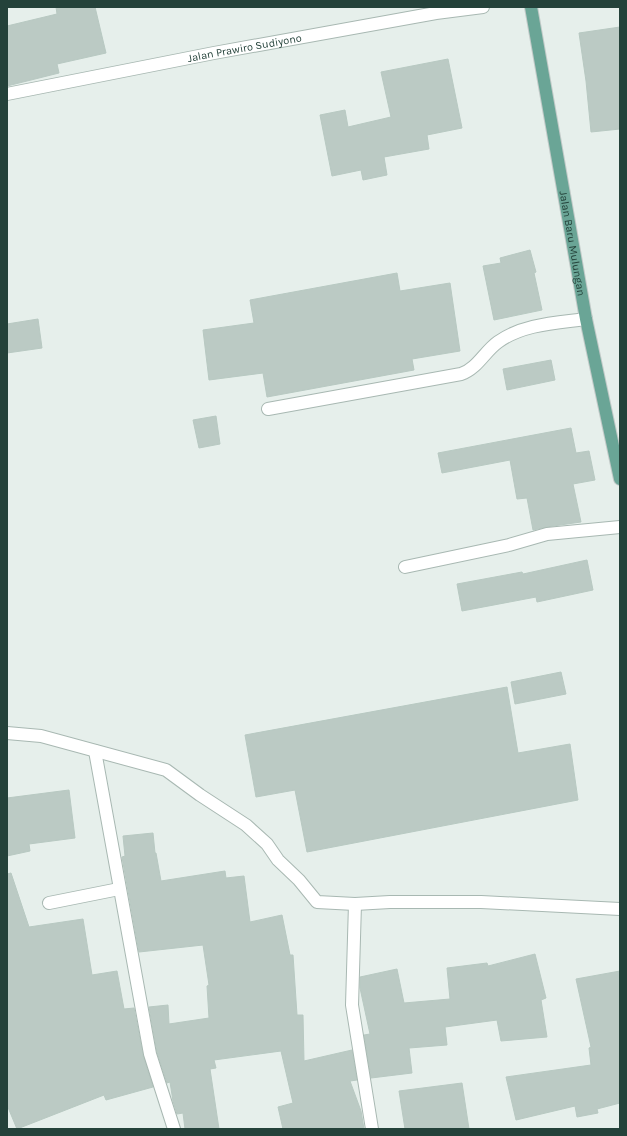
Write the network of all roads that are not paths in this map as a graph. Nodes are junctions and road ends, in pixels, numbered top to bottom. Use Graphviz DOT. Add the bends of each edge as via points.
graph roads {
  1 [pos="483,7"];
  2 [pos="531,7"];
  3 [pos="7,94"];
  4 [pos="586,319"];
  5 [pos="268,409"];
  6 [pos="620,479"];
  7 [pos="620,526"];
  8 [pos="405,567"];
  9 [pos="7,733"];
  10 [pos="94,751"];
  11 [pos="119,889"];
  12 [pos="49,903"];
  13 [pos="354,904"];
  14 [pos="620,909"];
  15 [pos="174,1129"];
  16 [pos="372,1129"];
  1 -- 3 [label="street, Jalan Prawiro Sudiyono" via="237,49"];
  2 -- 4 [label="main road, Jalan Baru Mulungan"];
  4 -- 5 [label="street" via="527,328 510,334 497,342 471,369 461,374"];
  4 -- 6 [label="main road, Jalan Baru Mulungan"];
  7 -- 8 [label="street" via="547,534 509,545"];
  9 -- 10 [label="street" via="41,736"];
  10 -- 11 [label="street"];
  10 -- 13 [label="street" via="166,770 246,825 317,902"];
  11 -- 12 [label="street"];
  11 -- 15 [label="street" via="150,1054"];
  13 -- 14 [label="street" via="481,902"];
  13 -- 16 [label="street" via="352,1005"];
}
